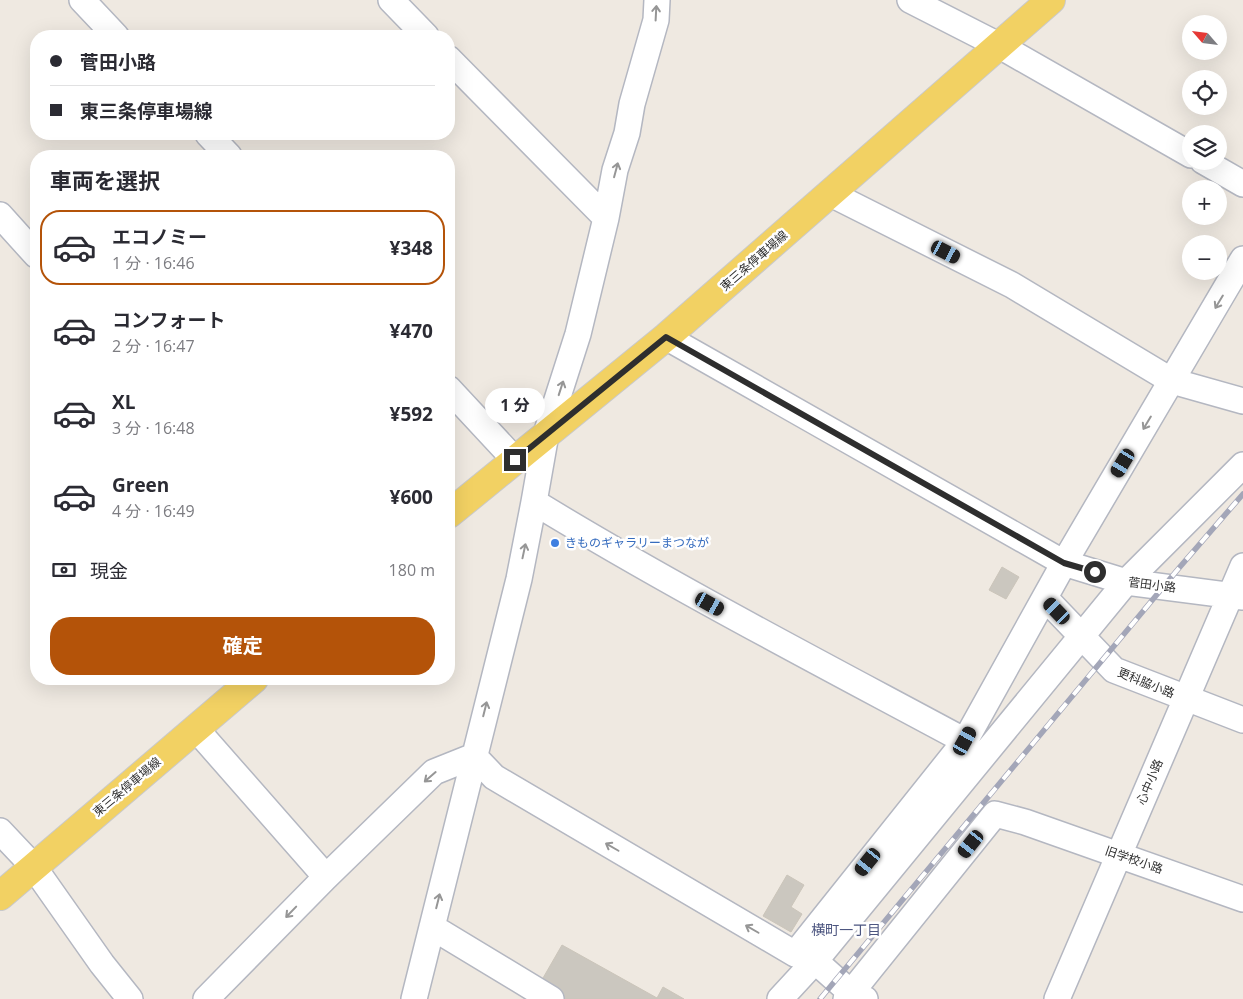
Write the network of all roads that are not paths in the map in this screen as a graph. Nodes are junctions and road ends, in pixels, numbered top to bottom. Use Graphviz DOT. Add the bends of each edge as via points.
graph roads {
  1 [pos="82,0"];
  2 [pos="391,0"];
  3 [pos="658,0"];
  4 [pos="910,0"];
  5 [pos="1051,0"];
  6 [pos="110,30"];
  7 [pos="420,30"];
  8 [pos="1000,46"];
  9 [pos="455,65"];
  10 [pos="214,140"];
  11 [pos="1182,149"];
  12 [pos="223,150"];
  13 [pos="1219,170"];
  14 [pos="1243,184"];
  15 [pos="831,194"];
  16 [pos="0,216"];
  17 [pos="606,218"];
  18 [pos="30,248"];
  19 [pos="1243,259"];
  20 [pos="666,337"];
  21 [pos="1172,381"];
  22 [pos="455,396"];
  23 [pos="1243,401"];
  24 [pos="546,434"];
  25 [pos="515,460"];
  26 [pos="1243,465"];
  27 [pos="534,502"];
  28 [pos="455,509"];
  29 [pos="1064,563"];
  30 [pos="1243,566"];
  31 [pos="1126,582"];
  32 [pos="1237,595"];
  33 [pos="1044,598"];
  34 [pos="1082,637"];
  35 [pos="247,685"];
  36 [pos="1186,699"];
  37 [pos="1243,720"];
  38 [pos="196,728"];
  39 [pos="965,741"];
  40 [pos="474,756"];
  41 [pos="0,830"];
  42 [pos="1119,855"];
  43 [pos="33,866"];
  44 [pos="326,877"];
  45 [pos="0,896"];
  46 [pos="1243,899"];
  47 [pos="432,927"];
  48 [pos="805,957"];
  49 [pos="854,997"];
  50 [pos="130,999"];
  51 [pos="206,999"];
  52 [pos="414,999"];
  53 [pos="551,999"];
  54 [pos="780,999"];
  55 [pos="1057,999"];
  1 -- 6 [label="street"];
  2 -- 7 [label="street"];
  17 -- 3 [label="street, one-way" via="615,170 656,20"];
  4 -- 8 [label="street"];
  5 -- 8 [label="main road, 東三条停車場線"];
  8 -- 11 [label="street"];
  8 -- 15 [label="main road, 東三条停車場線"];
  9 -- 17 [label="street"];
  10 -- 12 [label="street"];
  13 -- 14 [label="street"];
  15 -- 20 [label="main road, 東三条停車場線"];
  15 -- 21 [label="street" via="1012,285"];
  16 -- 18 [label="street"];
  24 -- 17 [label="street, one-way" via="578,334"];
  19 -- 21 [label="street, one-way"];
  20 -- 24 [label="main road, 東三条停車場線"];
  20 -- 29 [label="street, 菅田小路"];
  21 -- 23 [label="street"];
  21 -- 29 [label="street, one-way"];
  22 -- 25 [label="street"];
  24 -- 25 [label="main road, 東三条停車場線"];
  24 -- 27 [label="street"];
  25 -- 28 [label="main road, 東三条停車場線"];
  26 -- 31 [label="street"];
  27 -- 39 [label="street" via="708,603"];
  40 -- 27 [label="street, one-way" via="519,579"];
  29 -- 31 [label="street, 菅田小路"];
  29 -- 33 [label="street"];
  30 -- 32 [label="street, 心中小路"];
  31 -- 32 [label="street, 菅田小路"];
  31 -- 34 [label="street"];
  32 -- 36 [label="street, 心中小路"];
  33 -- 34 [label="street, 更科脇小路"];
  33 -- 39 [label="street"];
  34 -- 36 [label="street, 更科脇小路" via="1114,670"];
  34 -- 48 [label="street"];
  35 -- 38 [label="main road, 東三条停車場線"];
  36 -- 37 [label="street, 更科脇小路"];
  36 -- 42 [label="street, 心中小路"];
  38 -- 43 [label="main road, 東三条停車場線"];
  38 -- 44 [label="street"];
  39 -- 48 [label="street"];
  40 -- 44 [label="street, one-way" via="434,772"];
  47 -- 40 [label="street, one-way"];
  48 -- 40 [label="street, one-way" via="494,778"];
  41 -- 43 [label="street"];
  42 -- 46 [label="street, 旧学校小路"];
  42 -- 49 [label="street, 旧学校小路" via="995,814"];
  42 -- 55 [label="street, 心中小路"];
  43 -- 45 [label="main road, 東三条停車場線"];
  43 -- 50 [label="street"];
  44 -- 51 [label="street, one-way"];
  47 -- 52 [label="street"];
  47 -- 53 [label="street"];
  48 -- 49 [label="street"];
  48 -- 54 [label="street"];
}
